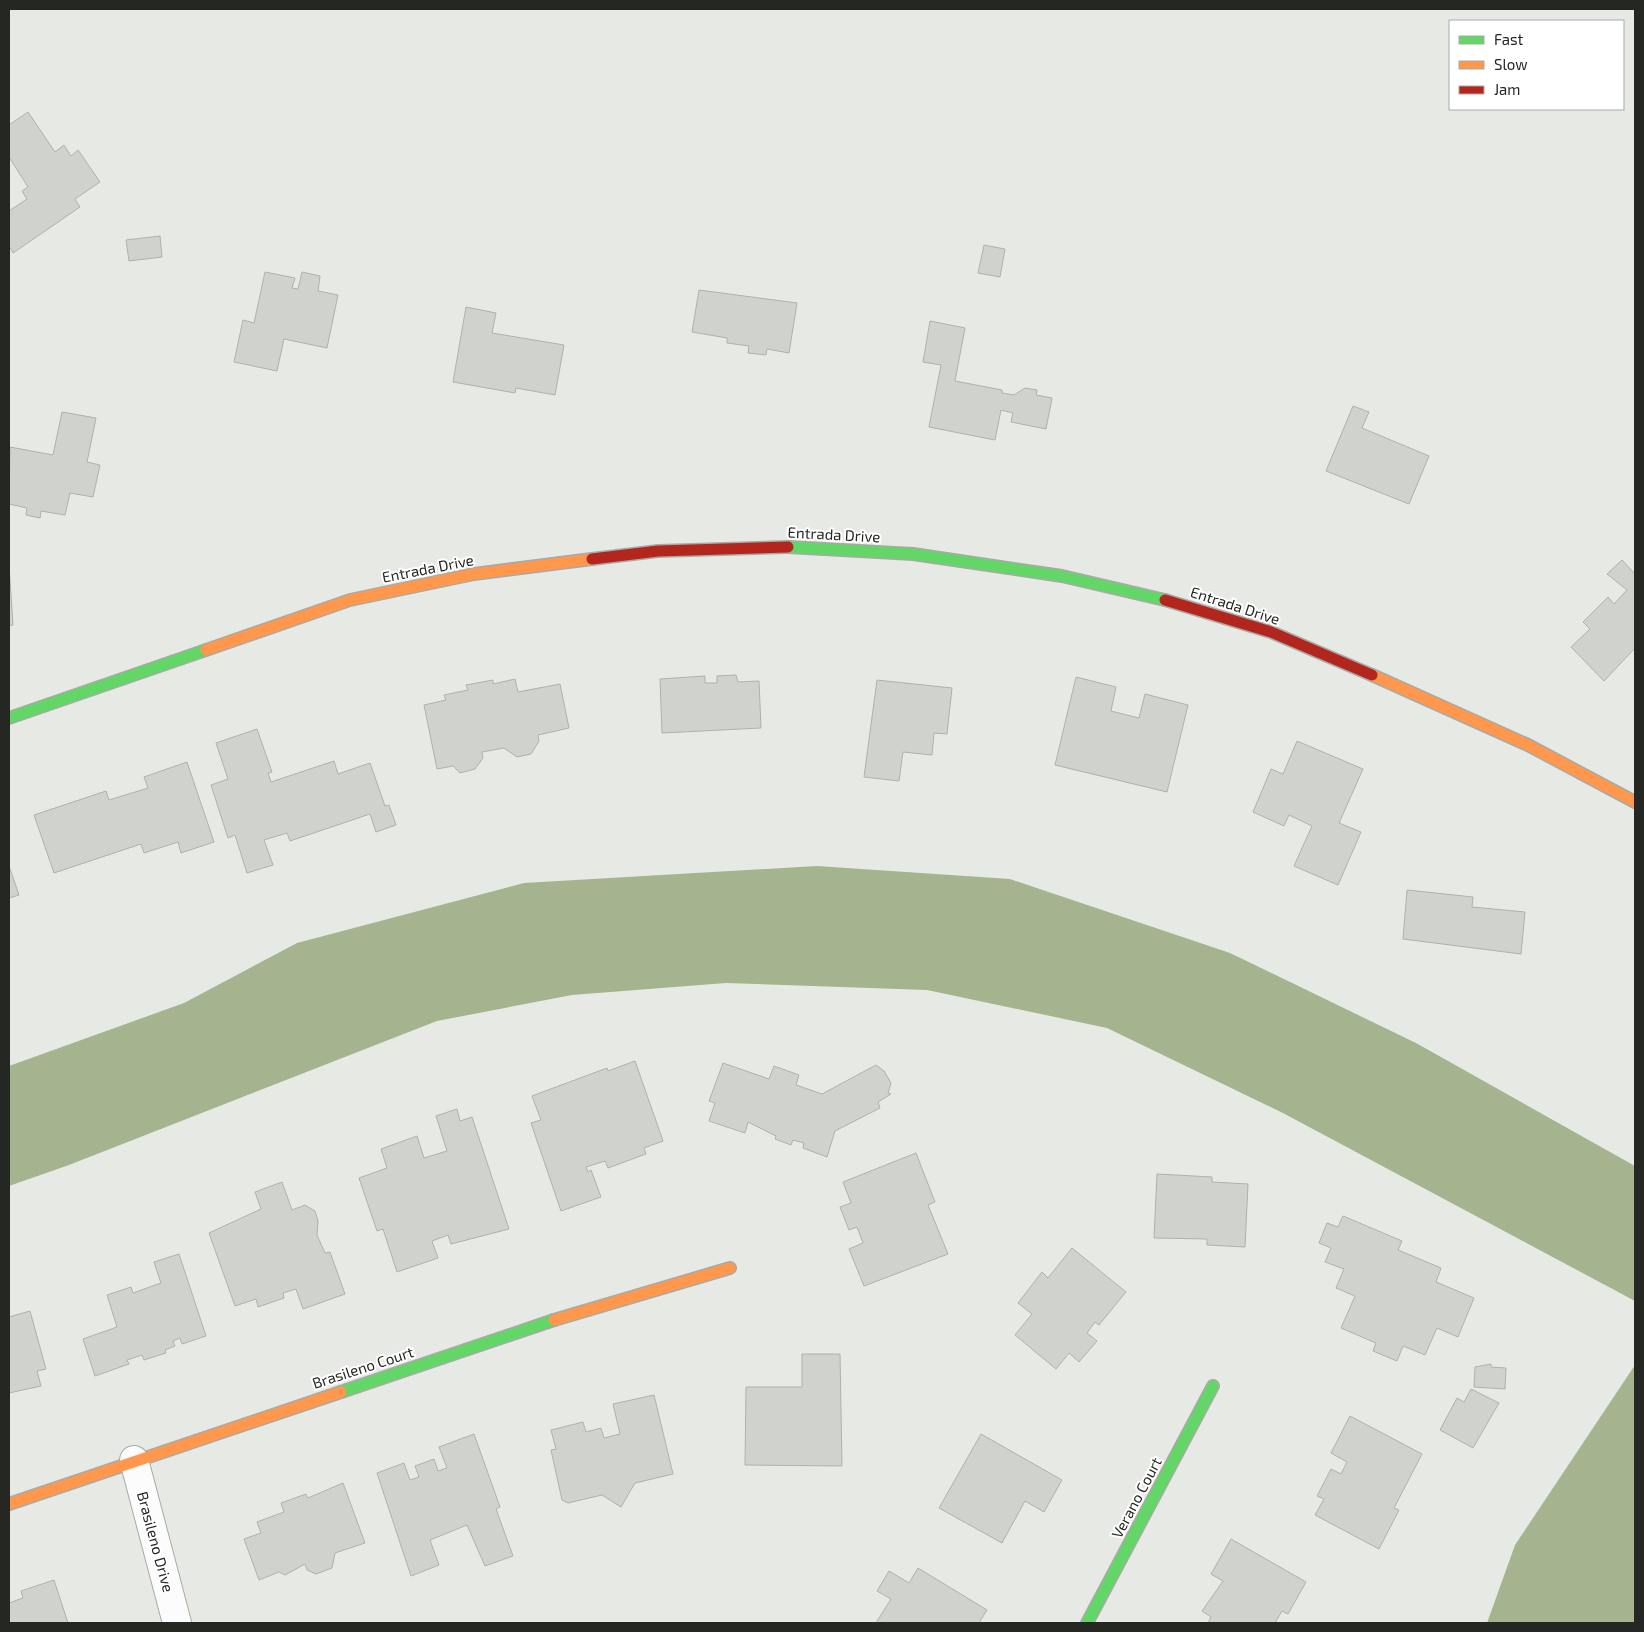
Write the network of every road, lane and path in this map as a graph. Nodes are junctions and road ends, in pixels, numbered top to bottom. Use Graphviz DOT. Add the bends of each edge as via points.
graph roads {
  1 [pos="9,718"];
  2 [pos="1635,802"];
  3 [pos="730,1268"];
  4 [pos="1213,1386"];
  5 [pos="134,1460"];
  6 [pos="9,1504"];
  7 [pos="177,1623"];
  8 [pos="1087,1623"];
  1 -- 2 [label="street, Entrada Drive" via="350,600 464,576 658,551 764,546 849,549 912,554 1062,576 1167,600 1271,632 1528,745"];
  3 -- 5 [label="street, Brasileno Court" via="564,1317"];
  4 -- 8 [label="street, Verano Court"];
  5 -- 6 [label="street, Brasileno Court"];
  5 -- 7 [label="street, Brasileno Drive"];
}
